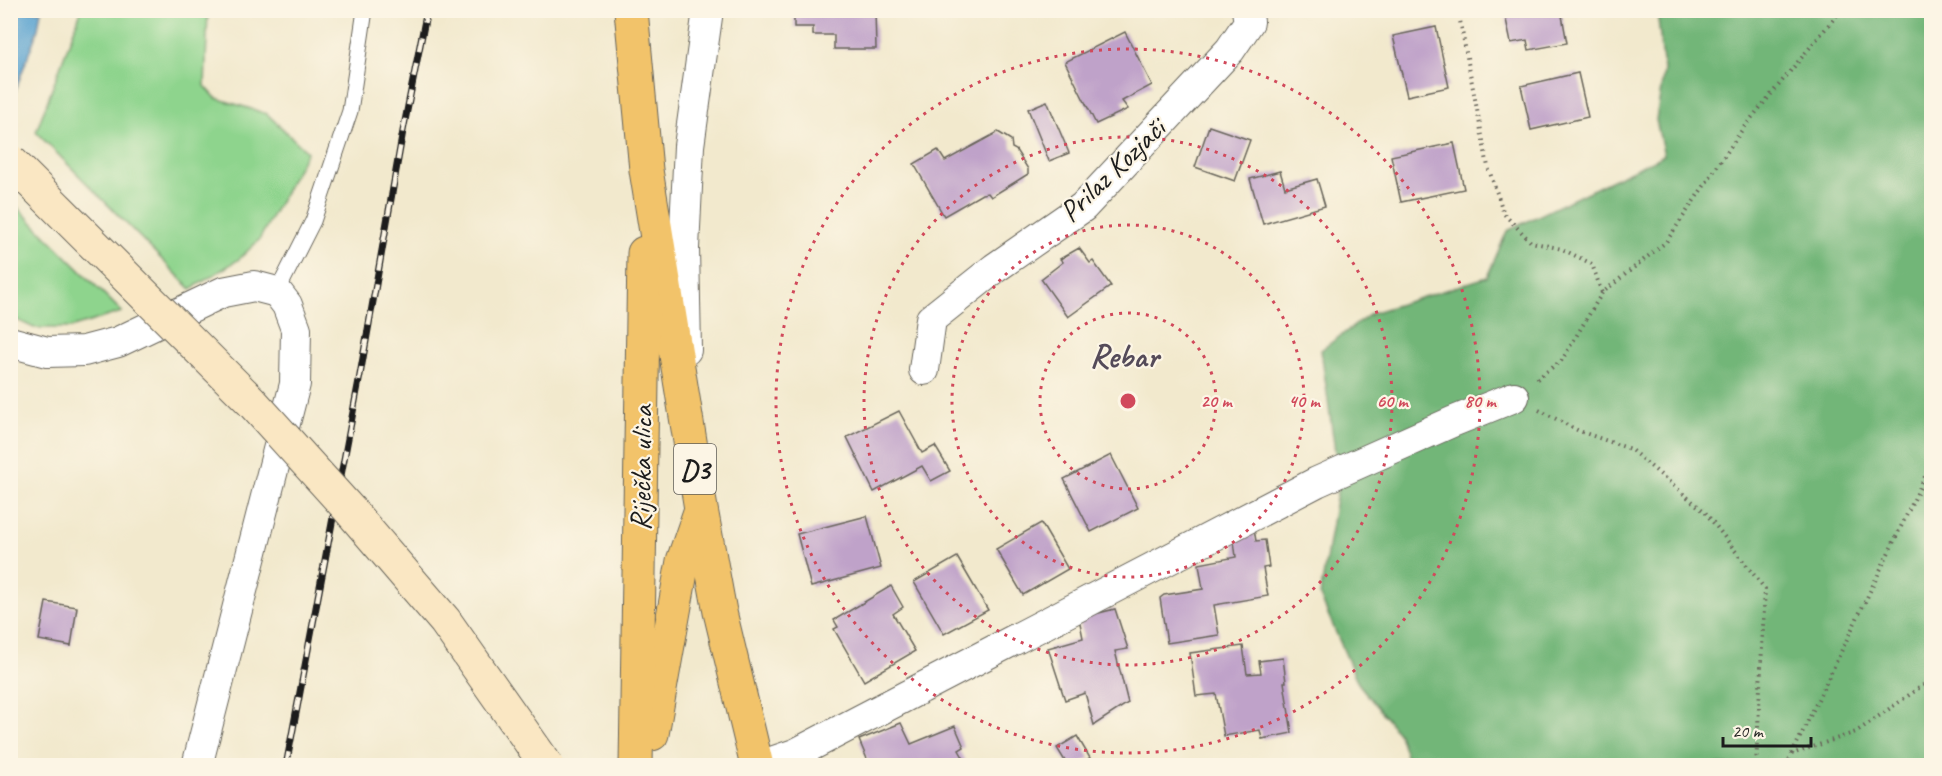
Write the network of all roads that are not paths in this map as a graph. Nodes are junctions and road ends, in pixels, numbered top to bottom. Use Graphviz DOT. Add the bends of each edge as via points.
graph roads {
  1 [pos="365,10"];
  2 [pos="631,10"];
  3 [pos="708,10"];
  4 [pos="1247,10"];
  5 [pos="10,161"];
  6 [pos="646,170"];
  7 [pos="277,292"];
  8 [pos="10,342"];
  9 [pos="924,370"];
  10 [pos="1514,397"];
  11 [pos="686,412"];
  12 [pos="701,509"];
  13 [pos="797,760"];
  14 [pos="197,765"];
  15 [pos="547,765"];
  16 [pos="636,765"];
  17 [pos="646,765"];
  18 [pos="758,765"];
  1 -- 7 [label="lane" via="350,111 313,221"];
  2 -- 6 [label="main road, Riječka ulica / D3"];
  3 -- 11 [label="street, Riječka ulica" via="688,146 684,248"];
  4 -- 9 [label="street, Prilaz Kozjači" via="1249,22 1230,50 1083,207 995,268 931,319"];
  5 -- 15 [label="street, bridge" via="250,401 348,508 445,621"];
  6 -- 11 [label="main road, Riječka ulica / D3"];
  6 -- 16 [label="main road, Riječka ulica / D3"];
  7 -- 8 [label="street" via="254,286 223,292 118,342 84,351 47,352"];
  7 -- 14 [label="street" via="288,305 296,329 296,384"];
  10 -- 13 [label="street" via="1317,482"];
  11 -- 12 [label="main road, Riječka ulica / D3"];
  12 -- 17 [label="main road" via="683,561"];
  12 -- 18 [label="main road, Riječka ulica / D3" via="720,612"];
  13 -- 18 [label="street"];
}
